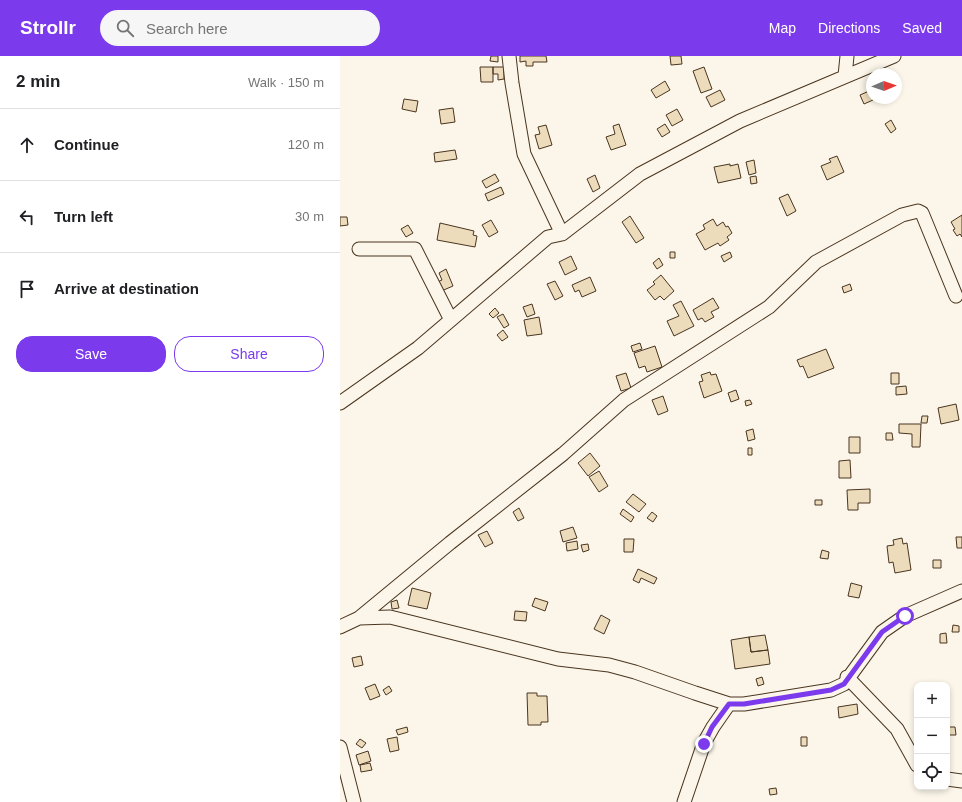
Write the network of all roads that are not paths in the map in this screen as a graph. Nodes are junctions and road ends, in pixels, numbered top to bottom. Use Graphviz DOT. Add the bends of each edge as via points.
graph roads {
  1 [pos="509,56"];
  2 [pos="847,56"];
  3 [pos="894,56"];
  4 [pos="845,76"];
  5 [pos="562,234"];
  6 [pos="359,249"];
  7 [pos="956,296"];
  8 [pos="451,320"];
  9 [pos="340,403"];
  10 [pos="962,591"];
  11 [pos="359,618"];
  12 [pos="340,627"];
  13 [pos="848,677"];
  14 [pos="729,704"];
  15 [pos="340,747"];
  16 [pos="914,760"];
  17 [pos="950,779"];
  18 [pos="962,781"];
  19 [pos="354,802"];
  20 [pos="684,802"];
  1 -- 5 [label="street" via="524,154"];
  2 -- 4 [label="street"];
  3 -- 4 [label="street"];
  4 -- 5 [label="street" via="740,121 640,174"];
  5 -- 8 [label="street" via="548,237"];
  6 -- 8 [label="street" via="415,249"];
  7 -- 11 [label="street" via="922,213 918,211 902,215 816,262 769,307 624,400 563,454"];
  8 -- 9 [label="street" via="418,348"];
  10 -- 13 [label="street" via="905,616 882,632"];
  11 -- 12 [label="street"];
  11 -- 14 [label="street" via="390,617 558,659 609,665"];
  13 -- 14 [label="street" via="844,684 831,690 744,704"];
  13 -- 16 [label="street" via="897,729"];
  14 -- 20 [label="street" via="712,727 704,744"];
  15 -- 19 [label="street"];
  17 -- 18 [label="street"];
}
